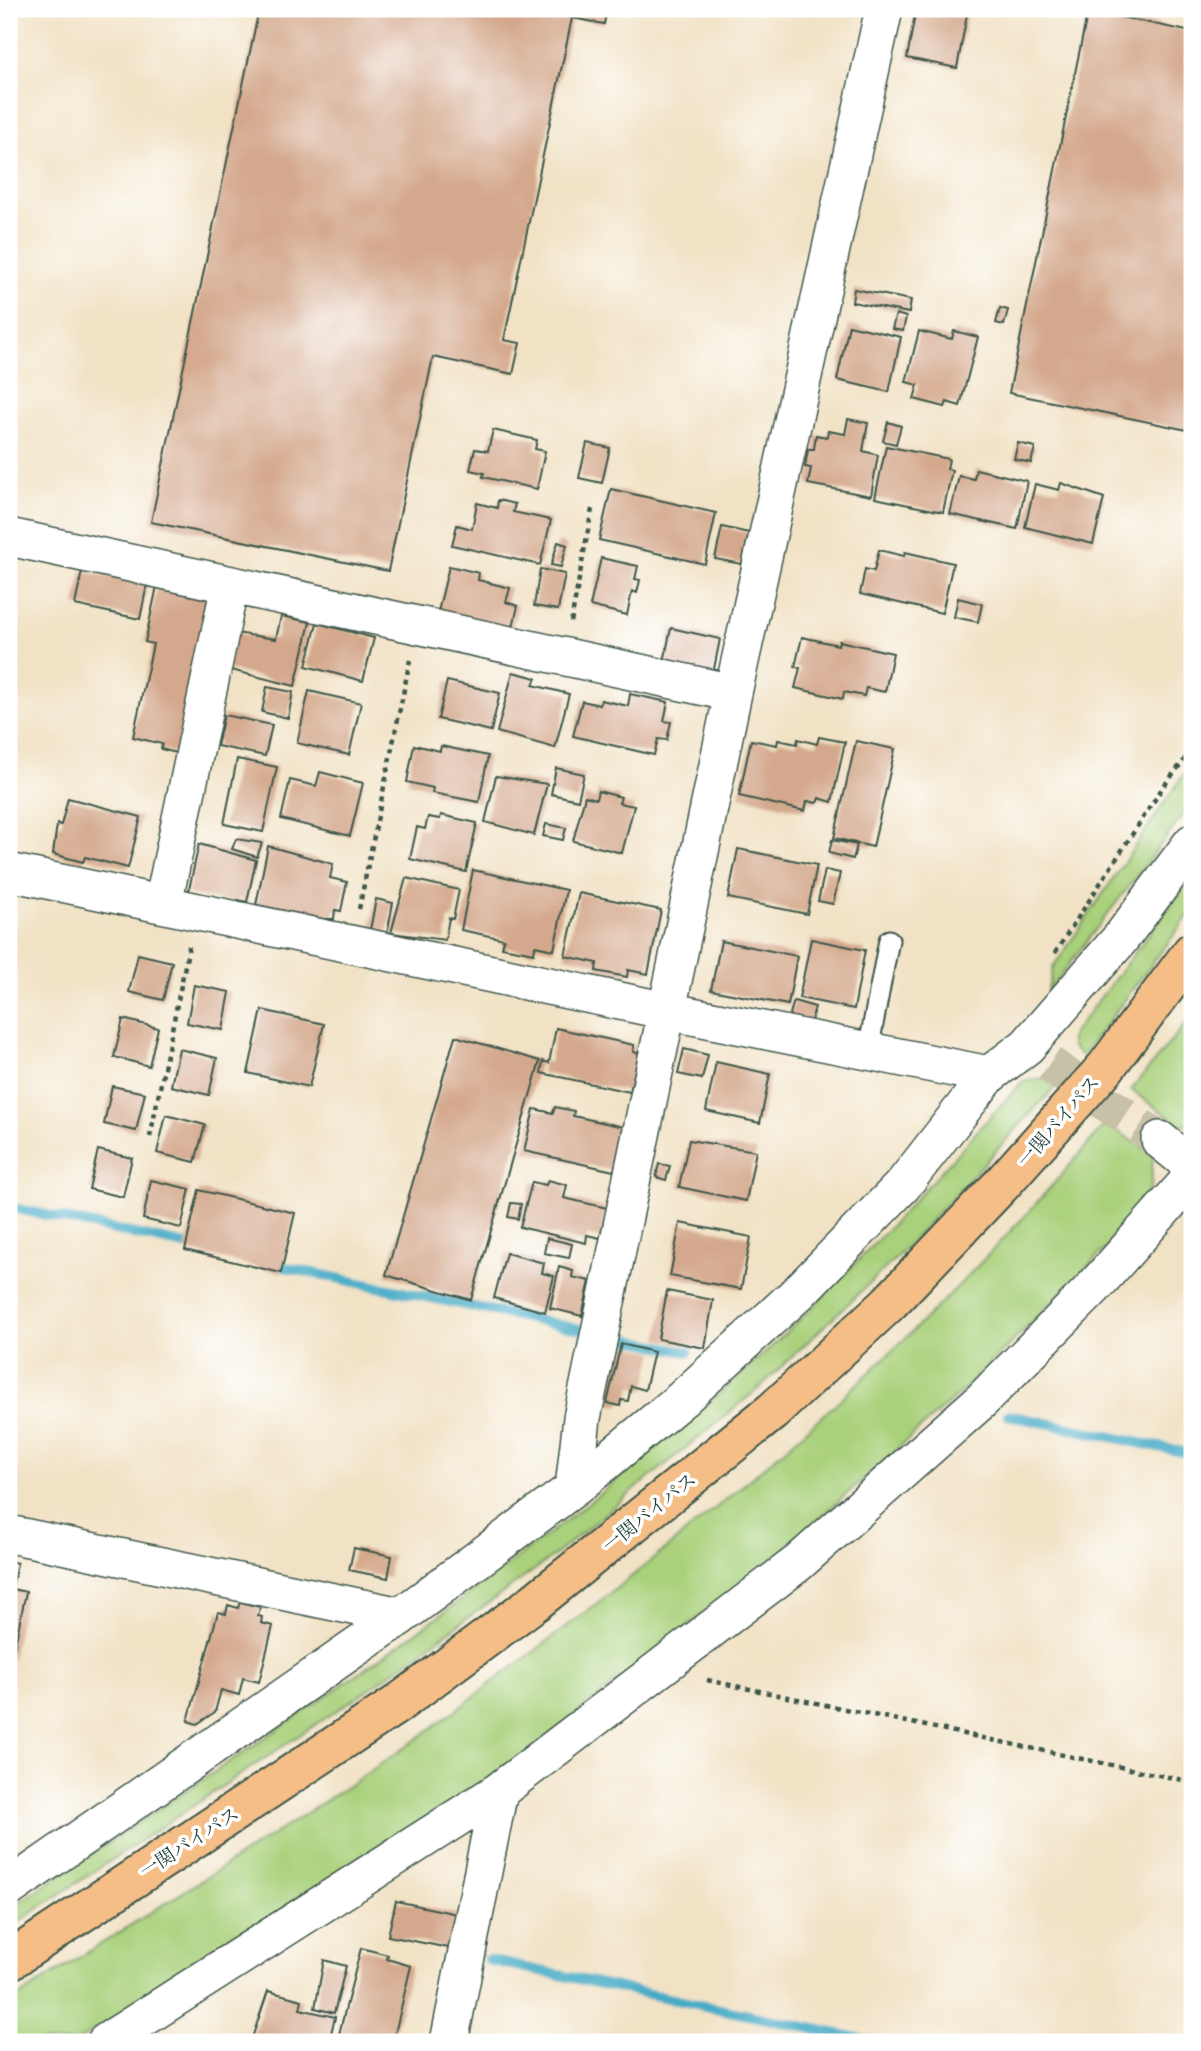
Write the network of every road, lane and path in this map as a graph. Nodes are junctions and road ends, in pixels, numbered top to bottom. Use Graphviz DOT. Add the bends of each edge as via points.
graph roads {
  1 [pos="884,9"];
  2 [pos="592,509"];
  3 [pos="9,537"];
  4 [pos="230,585"];
  5 [pos="417,625"];
  6 [pos="564,657"];
  7 [pos="733,693"];
  8 [pos="1192,750"];
  9 [pos="1192,843"];
  10 [pos="9,872"];
  11 [pos="180,908"];
  12 [pos="889,940"];
  13 [pos="351,944"];
  14 [pos="1192,953"];
  15 [pos="1051,959"];
  16 [pos="667,1011"];
  17 [pos="868,1051"];
  18 [pos="989,1075"];
  19 [pos="150,1137"];
  20 [pos="1160,1140"];
  21 [pos="1192,1166"];
  22 [pos="1192,1177"];
  23 [pos="574,1488"];
  24 [pos="9,1534"];
  25 [pos="401,1616"];
  26 [pos="670,1661"];
  27 [pos="1192,1782"];
  28 [pos="499,1791"];
  29 [pos="9,1888"];
  30 [pos="9,1961"];
  31 [pos="106,2042"];
  32 [pos="449,2042"];
  1 -- 7 [label="street"];
  2 -- 6 [label="path"];
  3 -- 4 [label="street"];
  4 -- 5 [label="street"];
  4 -- 11 [label="street"];
  5 -- 6 [label="street"];
  5 -- 13 [label="path"];
  6 -- 7 [label="street"];
  7 -- 16 [label="street"];
  8 -- 15 [label="path"];
  9 -- 18 [label="street" via="1038,1055"];
  10 -- 11 [label="street"];
  11 -- 13 [label="street"];
  11 -- 19 [label="path"];
  12 -- 17 [label="lane"];
  13 -- 16 [label="street"];
  14 -- 30 [label="highway, 一関バイパス" via="1106,1067 1000,1186 889,1303 773,1411 536,1602 396,1705"];
  16 -- 17 [label="street"];
  16 -- 23 [label="street" via="582,1418"];
  17 -- 18 [label="street"];
  18 -- 23 [label="street" via="903,1185 798,1293 682,1399"];
  20 -- 21 [label="street"];
  22 -- 26 [label="street" via="1094,1287 982,1400 798,1563"];
  23 -- 25 [label="street"];
  24 -- 25 [label="street"];
  25 -- 29 [label="street"];
  26 -- 27 [label="path" via="697,1678"];
  26 -- 28 [label="street"];
  28 -- 31 [label="street"];
  28 -- 32 [label="street"];
}
